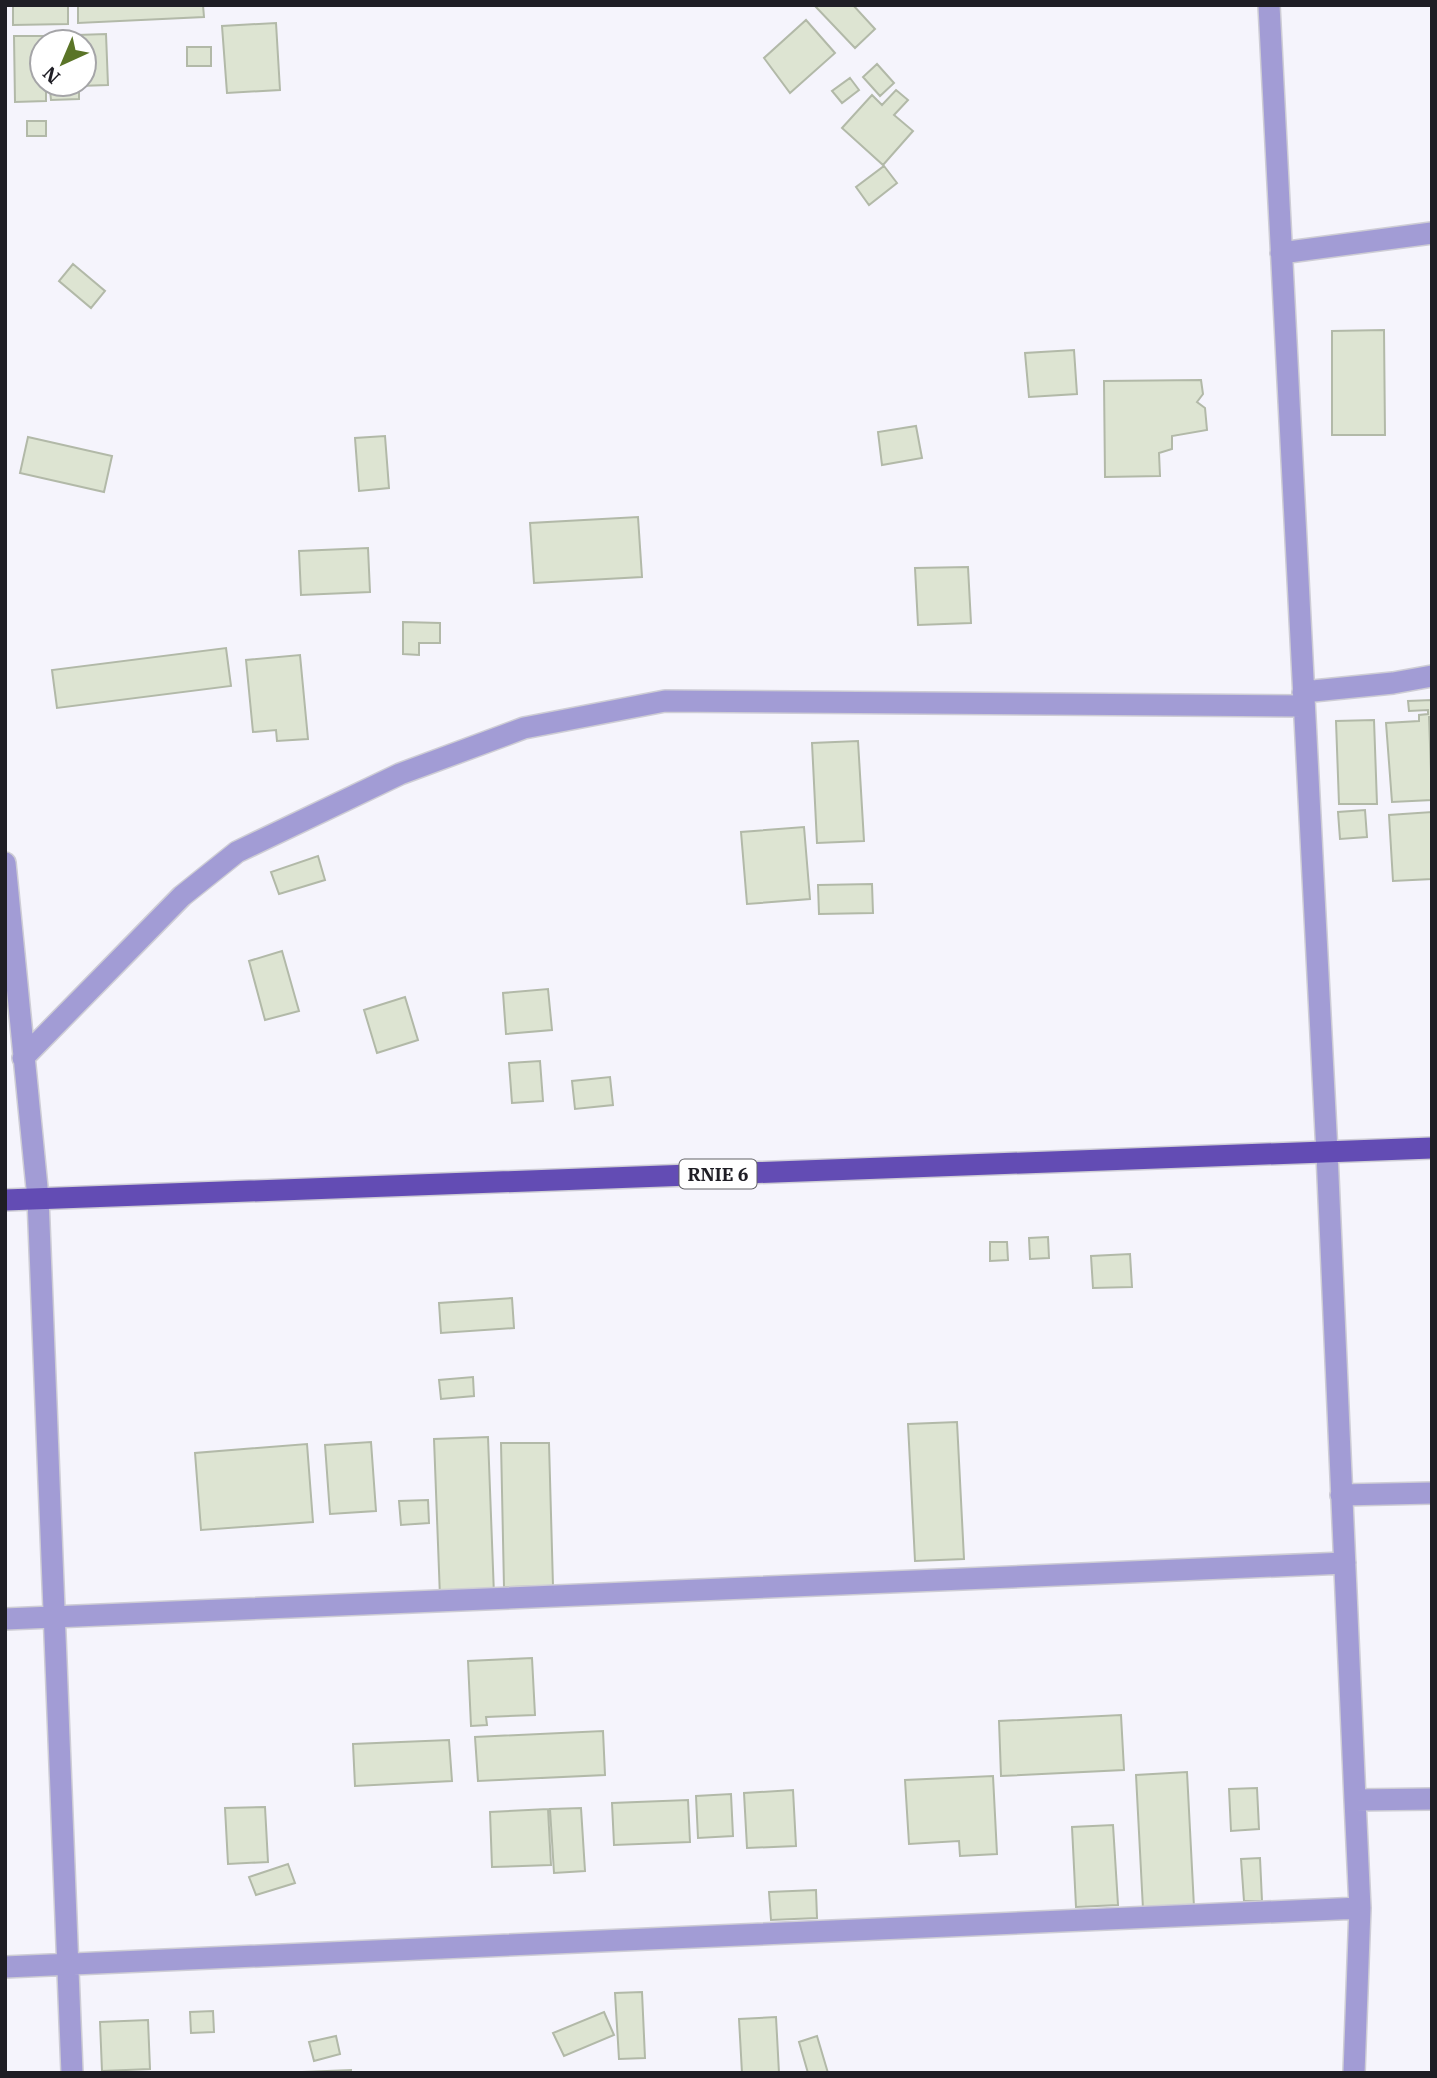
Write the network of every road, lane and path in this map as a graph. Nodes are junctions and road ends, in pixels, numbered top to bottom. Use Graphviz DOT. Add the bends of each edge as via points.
graph roads {
  1 [pos="1269,5"];
  2 [pos="1432,233"];
  3 [pos="1281,253"];
  4 [pos="1432,676"];
  5 [pos="1303,699"];
  6 [pos="5,863"];
  7 [pos="23,1058"];
  8 [pos="1432,1148"];
  9 [pos="1327,1153"];
  10 [pos="38,1198"];
  11 [pos="5,1200"];
  12 [pos="1432,1493"];
  13 [pos="1341,1495"];
  14 [pos="1345,1563"];
  15 [pos="55,1617"];
  16 [pos="5,1619"];
  17 [pos="1432,1799"];
  18 [pos="1355,1800"];
  19 [pos="1360,1908"];
  20 [pos="68,1965"];
  21 [pos="5,1967"];
  22 [pos="72,2073"];
  23 [pos="1354,2073"];
  1 -- 3 [label="street"];
  2 -- 3 [label="street"];
  3 -- 5 [label="street"];
  4 -- 5 [label="street"];
  5 -- 7 [label="street" via="665,701 524,728 400,774 237,852 183,896"];
  5 -- 9 [label="street"];
  6 -- 7 [label="street"];
  7 -- 10 [label="street"];
  8 -- 9 [label="main road, RNIE 6"];
  9 -- 10 [label="main road, RNIE 6"];
  9 -- 13 [label="street"];
  10 -- 11 [label="main road, RNIE 6"];
  10 -- 15 [label="street"];
  12 -- 13 [label="street"];
  13 -- 14 [label="street"];
  14 -- 15 [label="street"];
  14 -- 18 [label="street"];
  15 -- 16 [label="street"];
  15 -- 20 [label="street"];
  17 -- 18 [label="street"];
  18 -- 19 [label="street"];
  19 -- 20 [label="street"];
  19 -- 23 [label="street"];
  20 -- 21 [label="street"];
  20 -- 22 [label="street"];
}
